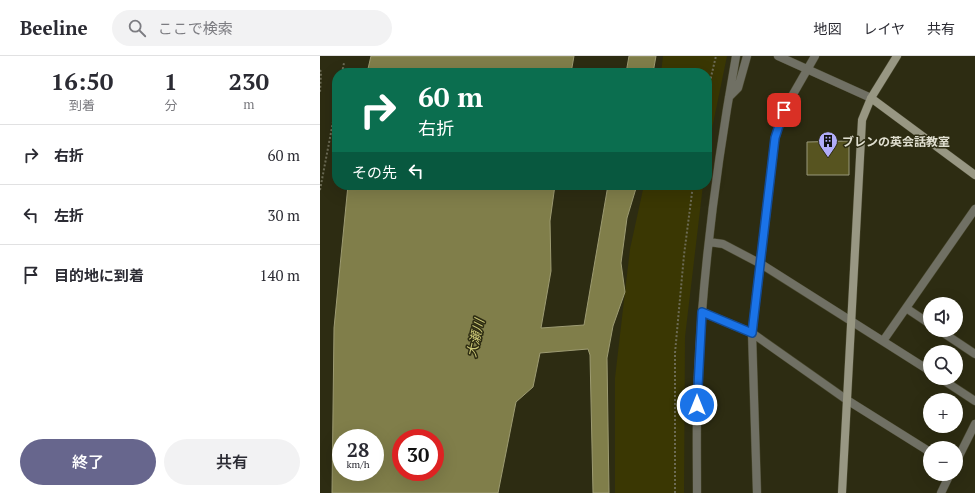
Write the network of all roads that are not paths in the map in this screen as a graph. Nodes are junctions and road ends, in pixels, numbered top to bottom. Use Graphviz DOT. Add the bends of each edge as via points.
graph roads {
  1 [pos="736,56"];
  2 [pos="747,56"];
  3 [pos="778,56"];
  4 [pos="815,56"];
  5 [pos="898,56"];
  6 [pos="807,69"];
  7 [pos="729,97"];
  8 [pos="870,98"];
  9 [pos="975,175"];
  10 [pos="975,209"];
  11 [pos="709,242"];
  12 [pos="761,264"];
  13 [pos="906,308"];
  14 [pos="702,312"];
  15 [pos="923,319"];
  16 [pos="851,321"];
  17 [pos="752,333"];
  18 [pos="950,337"];
  19 [pos="883,341"];
  20 [pos="975,354"];
  21 [pos="923,367"];
  22 [pos="951,385"];
  23 [pos="847,400"];
  24 [pos="975,401"];
  25 [pos="975,424"];
  26 [pos="923,448"];
  27 [pos="963,448"];
  28 [pos="947,481"];
  29 [pos="697,493"];
  30 [pos="757,493"];
  31 [pos="842,493"];
  32 [pos="941,493"];
  1 -- 7 [label="street"];
  2 -- 7 [label="street" via="738,88"];
  3 -- 6 [label="street"];
  4 -- 6 [label="street"];
  5 -- 8 [label="street"];
  6 -- 8 [label="street"];
  6 -- 12 [label="street" via="784,110 775,138"];
  7 -- 11 [label="street"];
  8 -- 9 [label="street"];
  8 -- 16 [label="street" via="862,120"];
  10 -- 13 [label="street"];
  11 -- 12 [label="street" via="723,244"];
  11 -- 14 [label="street"];
  12 -- 16 [label="street"];
  12 -- 17 [label="street"];
  13 -- 15 [label="street"];
  13 -- 19 [label="street"];
  14 -- 17 [label="street"];
  14 -- 29 [label="street" via="698,376"];
  16 -- 19 [label="street"];
  16 -- 23 [label="street"];
  17 -- 23 [label="street"];
  17 -- 30 [label="street"];
  18 -- 20 [label="street"];
  19 -- 21 [label="street"];
  22 -- 24 [label="street"];
  23 -- 26 [label="street"];
  23 -- 31 [label="street"];
  25 -- 27 [label="street"];
  28 -- 32 [label="street"];
}
